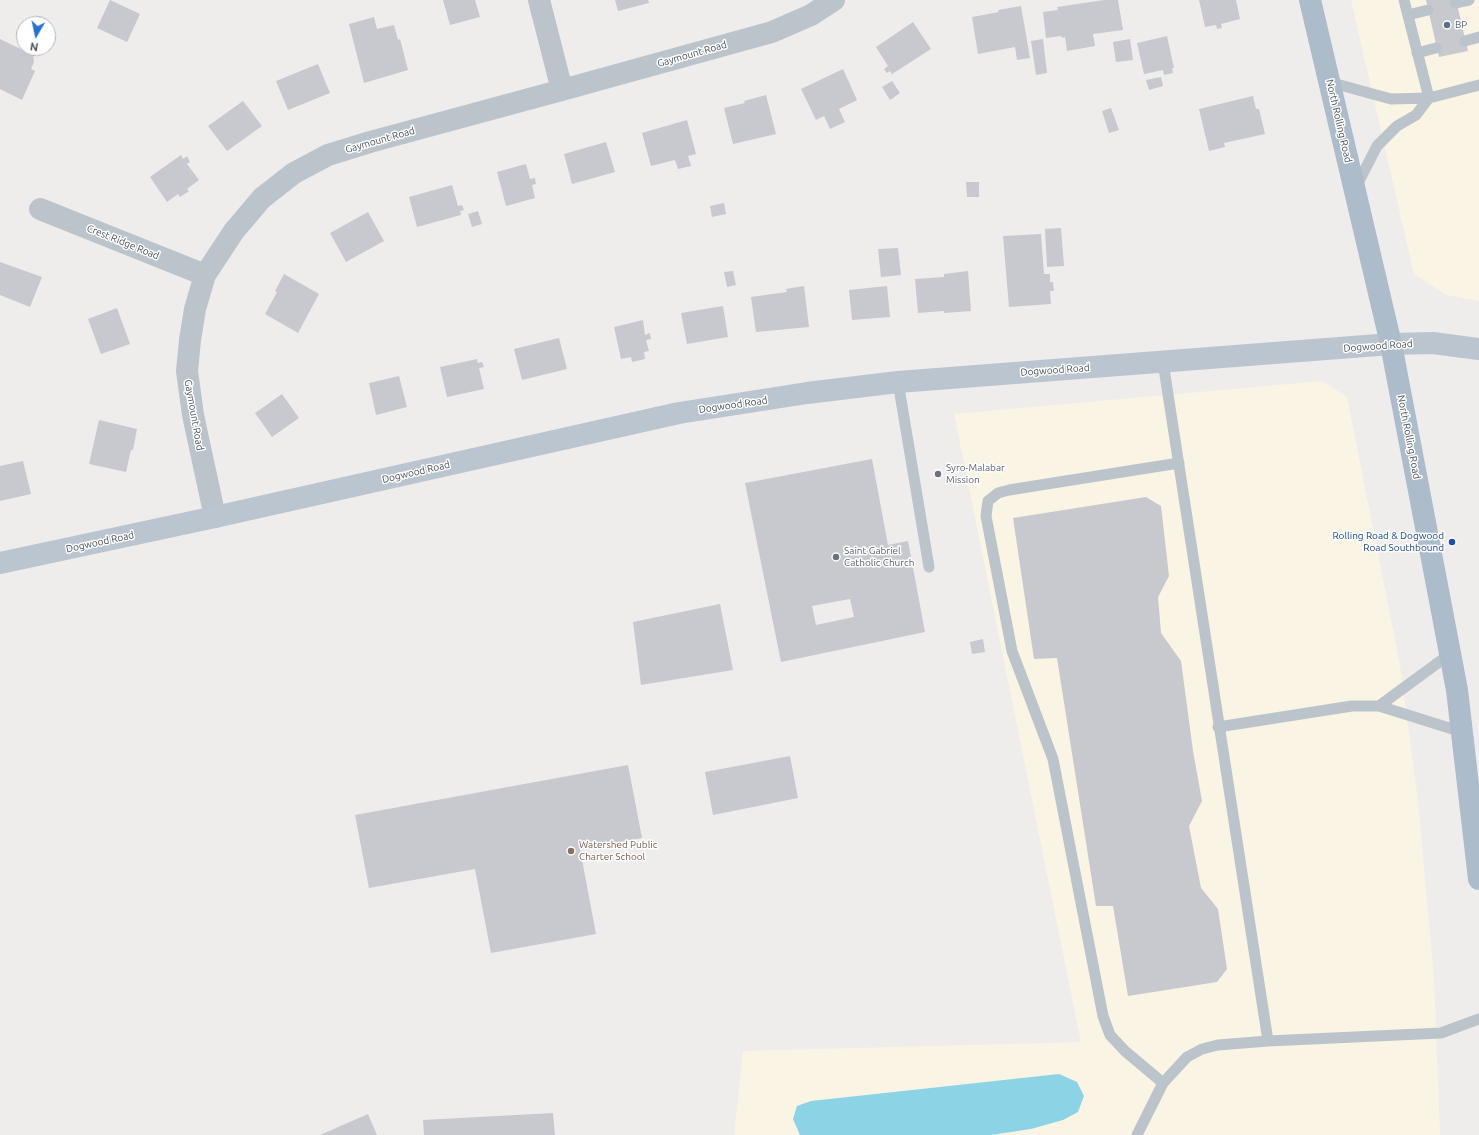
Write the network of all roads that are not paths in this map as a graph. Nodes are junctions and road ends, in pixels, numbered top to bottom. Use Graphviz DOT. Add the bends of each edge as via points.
graph roads {
  1 [pos="540,0"];
  2 [pos="834,0"];
  3 [pos="1310,0"];
  4 [pos="1404,0"];
  5 [pos="1469,0"];
  6 [pos="1455,3"];
  7 [pos="1428,10"];
  8 [pos="1408,15"];
  9 [pos="1479,37"];
  10 [pos="1465,41"];
  11 [pos="1436,48"];
  12 [pos="1417,53"];
  13 [pos="1329,82"];
  14 [pos="1479,85"];
  15 [pos="562,90"];
  16 [pos="1429,98"];
  17 [pos="1355,189"];
  18 [pos="40,209"];
  19 [pos="205,275"];
  20 [pos="1391,344"];
  21 [pos="1479,349"];
  22 [pos="1163,362"];
  23 [pos="898,382"];
  24 [pos="1179,463"];
  25 [pos="216,518"];
  26 [pos="0,563"];
  27 [pos="930,567"];
  28 [pos="1450,654"];
  29 [pos="1379,706"];
  30 [pos="1218,727"];
  31 [pos="1462,732"];
  32 [pos="1479,879"];
  33 [pos="1479,1019"];
  34 [pos="1268,1041"];
  35 [pos="1163,1083"];
  36 [pos="1137,1135"];
  1 -- 15 [label="street"];
  2 -- 15 [label="street, Gaymount Road" via="811,15 772,32"];
  3 -- 13 [label="main road, North Rolling Road"];
  4 -- 8 [label="lane"];
  5 -- 6 [label="lane"];
  7 -- 8 [label="lane"];
  8 -- 12 [label="lane"];
  9 -- 10 [label="lane"];
  11 -- 12 [label="lane"];
  12 -- 16 [label="lane"];
  13 -- 16 [label="lane" via="1391,99"];
  13 -- 17 [label="main road, North Rolling Road"];
  14 -- 16 [label="lane"];
  15 -- 19 [label="street, Gaymount Road" via="328,155 294,173 262,198 234,231"];
  16 -- 17 [label="lane" via="1416,115 1397,126 1378,146"];
  17 -- 20 [label="main road, North Rolling Road"];
  18 -- 19 [label="street, Crest Ridge Road"];
  19 -- 25 [label="street, Gaymount Road" via="195,308 186,371"];
  20 -- 21 [label="main road, Dogwood Road" via="1433,343"];
  20 -- 22 [label="main road, Dogwood Road"];
  20 -- 28 [label="main road, North Rolling Road"];
  22 -- 23 [label="main road, Dogwood Road"];
  22 -- 24 [label="lane"];
  23 -- 25 [label="main road, Dogwood Road" via="679,412"];
  23 -- 27 [label="lane"];
  24 -- 30 [label="lane"];
  24 -- 35 [label="lane" via="1009,490 988,501 986,516 1012,651 1052,759 1103,1016 1110,1035"];
  25 -- 26 [label="main road, Dogwood Road"];
  28 -- 29 [label="lane"];
  28 -- 31 [label="main road, North Rolling Road"];
  29 -- 30 [label="lane" via="1352,706"];
  29 -- 31 [label="lane"];
  30 -- 34 [label="lane"];
  31 -- 32 [label="main road, North Rolling Road"];
  33 -- 34 [label="lane" via="1441,1033"];
  34 -- 35 [label="lane" via="1218,1045 1202,1049 1187,1057"];
  35 -- 36 [label="lane"];
}
